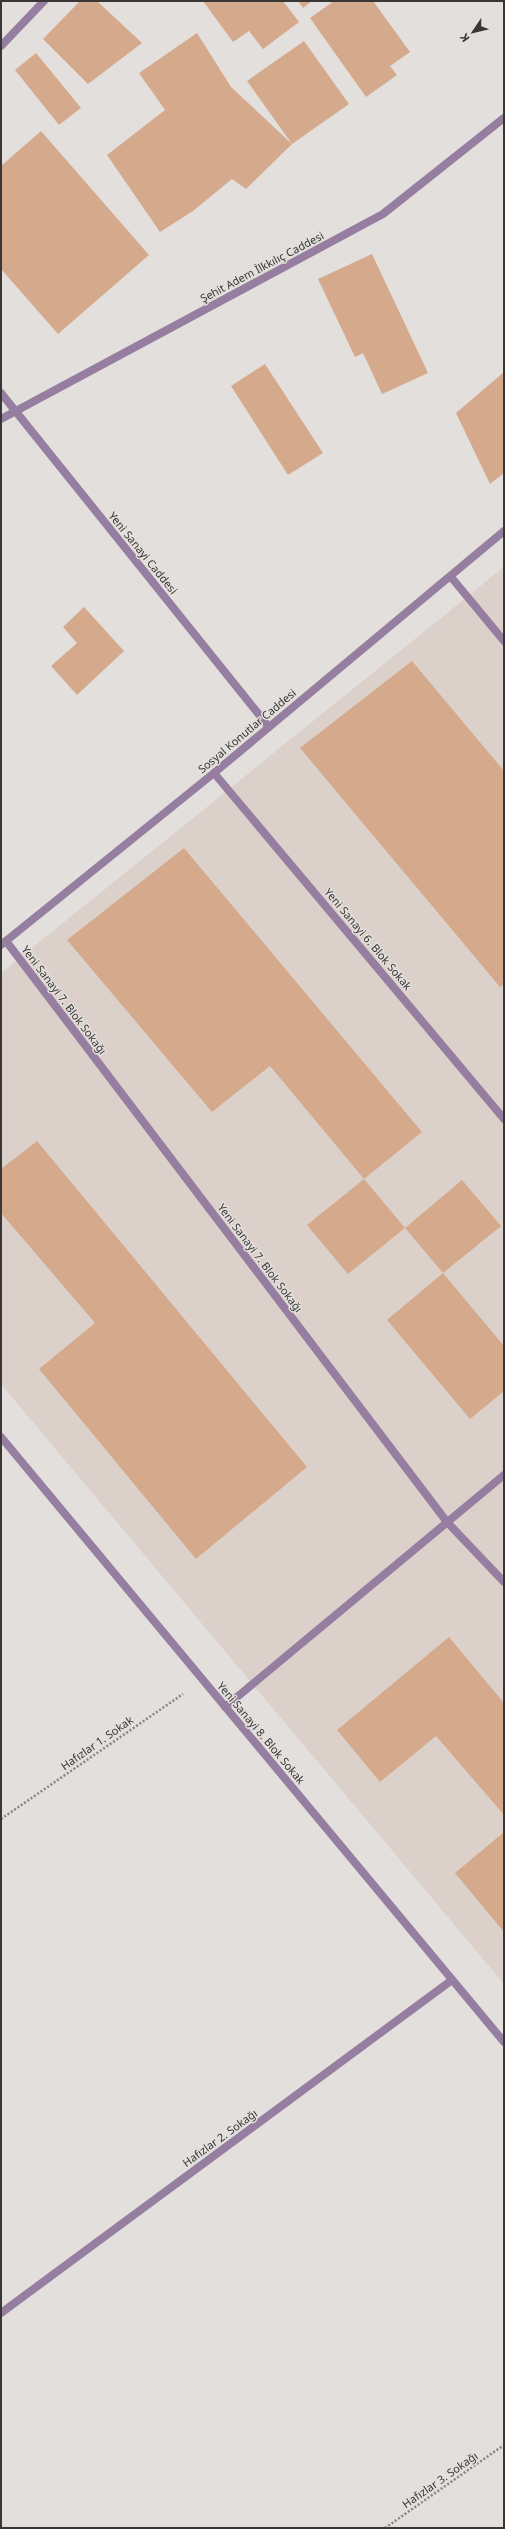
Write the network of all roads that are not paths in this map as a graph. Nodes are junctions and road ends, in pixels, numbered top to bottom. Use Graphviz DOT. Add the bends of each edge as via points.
graph roads {
  1 [pos="44,1"];
  2 [pos="1,46"];
  3 [pos="504,118"];
  4 [pos="1,393"];
  5 [pos="14,411"];
  6 [pos="1,419"];
  7 [pos="504,531"];
  8 [pos="451,577"];
  9 [pos="504,641"];
  10 [pos="269,727"];
  11 [pos="214,773"];
  12 [pos="3,943"];
  13 [pos="504,1119"];
  14 [pos="1,1437"];
  15 [pos="504,1475"];
  16 [pos="447,1522"];
  17 [pos="504,1582"];
  18 [pos="225,1707"];
  19 [pos="452,1980"];
  20 [pos="504,2042"];
  21 [pos="1,2313"];
  1 -- 2 [label="street"];
  3 -- 5 [label="street, Şehit Adem İlkkılıç Caddesi" via="383,214"];
  4 -- 5 [label="street, Yeni Sanayi Caddesi"];
  5 -- 6 [label="street, Şehit Adem İlkkılıç Caddesi"];
  5 -- 10 [label="street, Yeni Sanayi Caddesi"];
  7 -- 8 [label="street, Sosyal Konutlar Caddesi"];
  8 -- 9 [label="street"];
  8 -- 10 [label="street, Sosyal Konutlar Caddesi"];
  10 -- 11 [label="street, Sosyal Konutlar Caddesi"];
  11 -- 12 [label="street, Sosyal Konutlar Caddesi"];
  11 -- 13 [label="street, Yeni Sanayi 6. Blok Sokak"];
  12 -- 16 [label="street, Yeni Sanayi 7. Blok Sokağı"];
  14 -- 18 [label="street, Yeni Sanayi 8. Blok Sokak"];
  15 -- 16 [label="street"];
  16 -- 17 [label="street, Yeni Sanayi 7. Blok Sokağı"];
  16 -- 18 [label="street"];
  18 -- 19 [label="street, Yeni Sanayi 8. Blok Sokak"];
  19 -- 20 [label="street, Yeni Sanayi 8. Blok Sokak"];
  19 -- 21 [label="street, Hafızlar 2. Sokağı"];
}
